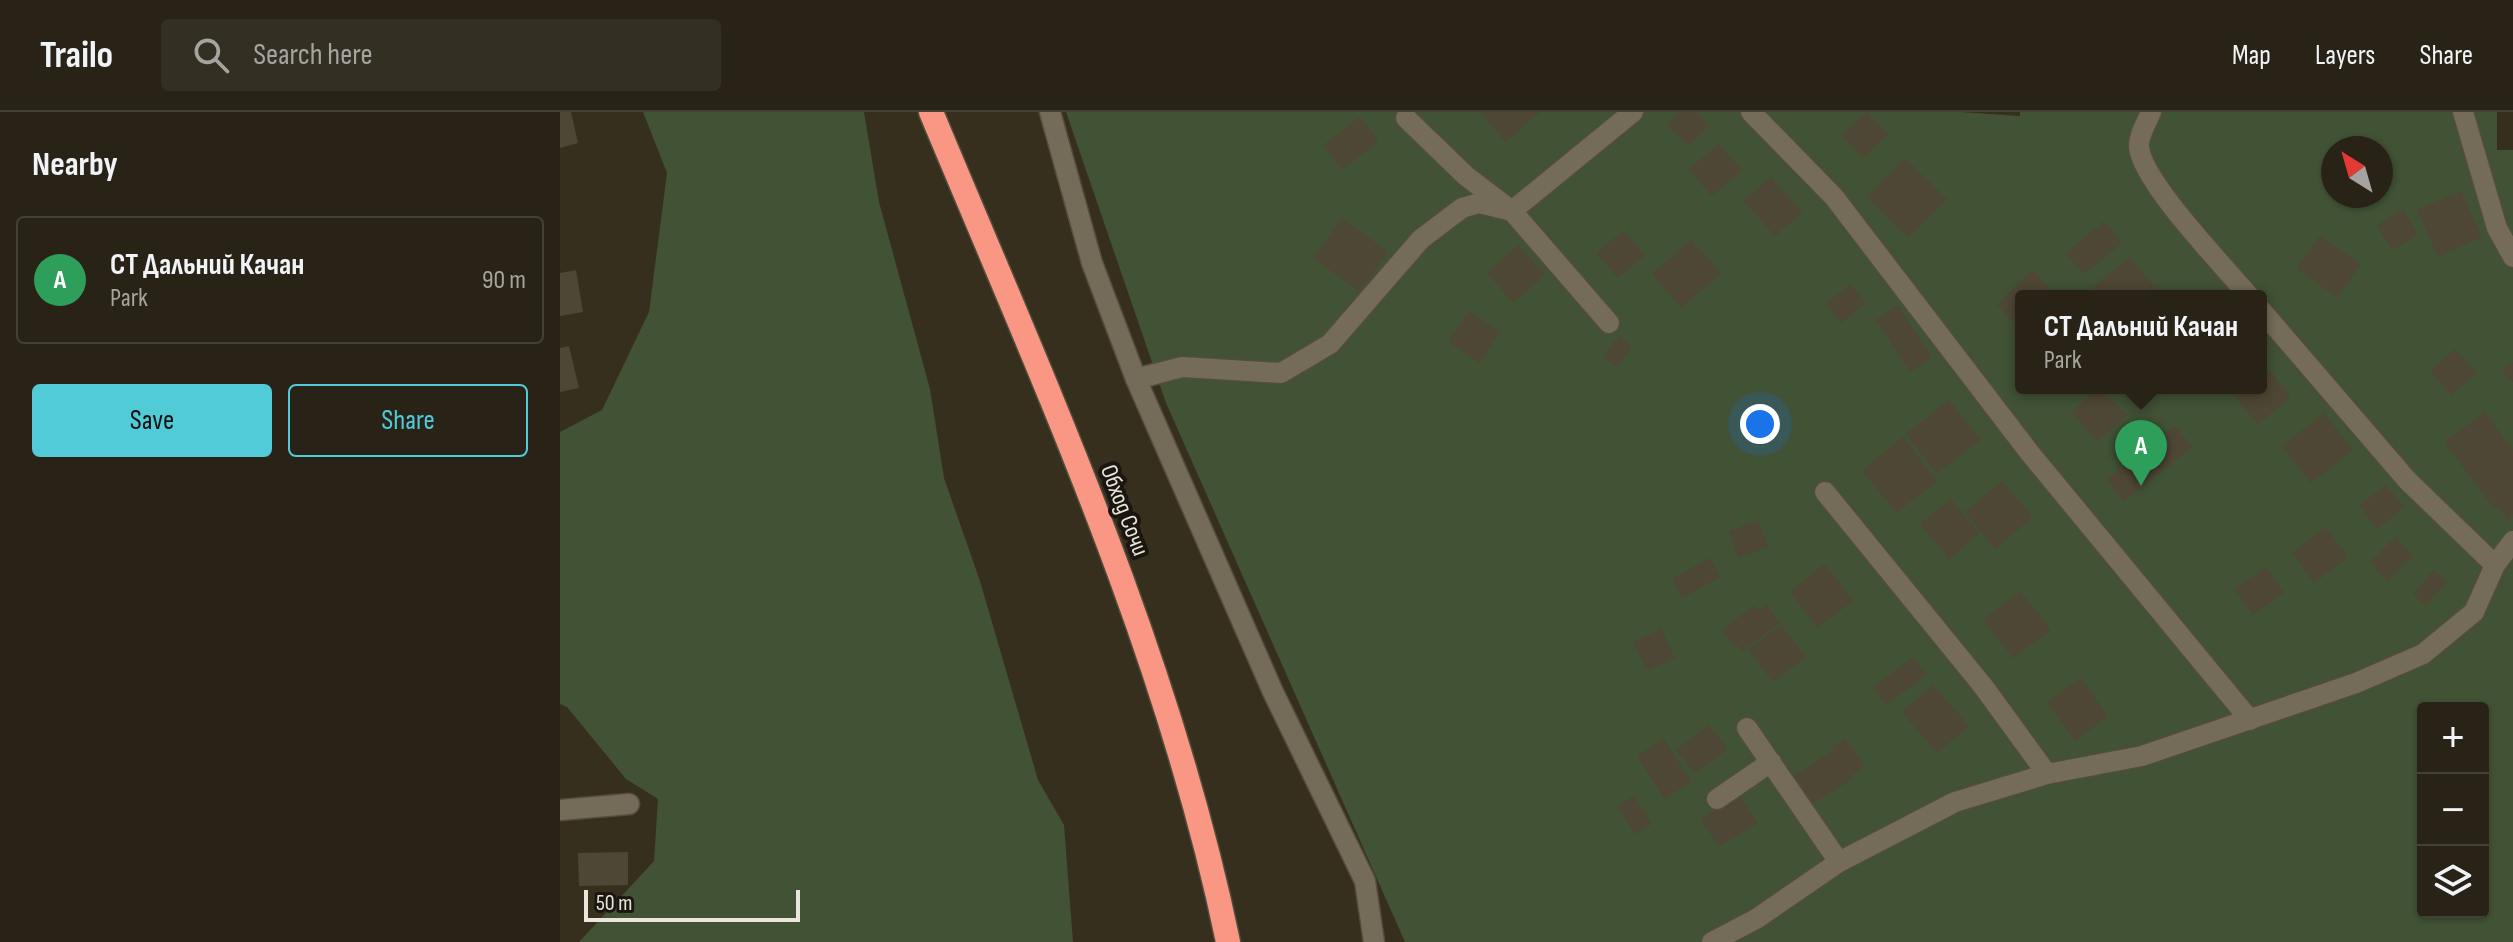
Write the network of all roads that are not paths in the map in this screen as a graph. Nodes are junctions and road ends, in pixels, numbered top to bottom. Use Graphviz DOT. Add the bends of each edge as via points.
graph roads {
  1 [pos="931,112"];
  2 [pos="1050,112"];
  3 [pos="1633,112"];
  4 [pos="1751,112"];
  5 [pos="2151,112"];
  6 [pos="2463,112"];
  7 [pos="1406,118"];
  8 [pos="1512,211"];
  9 [pos="2513,257"];
  10 [pos="2244,290"];
  11 [pos="2267,317"];
  12 [pos="1609,323"];
  13 [pos="1136,379"];
  14 [pos="1825,492"];
  15 [pos="2513,541"];
  16 [pos="2495,565"];
  17 [pos="2250,720"];
  18 [pos="1747,728"];
  19 [pos="1771,762"];
  20 [pos="2047,774"];
  21 [pos="1717,799"];
  22 [pos="629,804"];
  23 [pos="560,810"];
  24 [pos="1839,862"];
  25 [pos="1228,942"];
  26 [pos="1374,942"];
  27 [pos="1712,942"];
  1 -- 25 [label="highway, Обход Сочи" via="1100,518 1162,693 1211,858"];
  2 -- 13 [label="street" via="1092,263"];
  3 -- 8 [label="street"];
  4 -- 17 [label="street" via="1834,197 2029,452"];
  5 -- 10 [label="street" via="2138,143 2141,161"];
  6 -- 9 [label="street" via="2497,228"];
  7 -- 8 [label="street" via="1466,176"];
  8 -- 12 [label="street"];
  8 -- 13 [label="street" via="1479,203 1462,208 1421,239 1330,344 1281,373 1182,367"];
  11 -- 16 [label="street" via="2407,480"];
  13 -- 26 [label="street" via="1273,692 1365,881"];
  14 -- 20 [label="street" via="1983,686"];
  15 -- 16 [label="street"];
  16 -- 17 [label="street" via="2474,612 2423,654"];
  17 -- 20 [label="street" via="2142,756"];
  18 -- 19 [label="street"];
  19 -- 21 [label="street"];
  19 -- 24 [label="street"];
  20 -- 24 [label="street" via="1955,802"];
  22 -- 23 [label="street"];
  24 -- 27 [label="street"];
}
